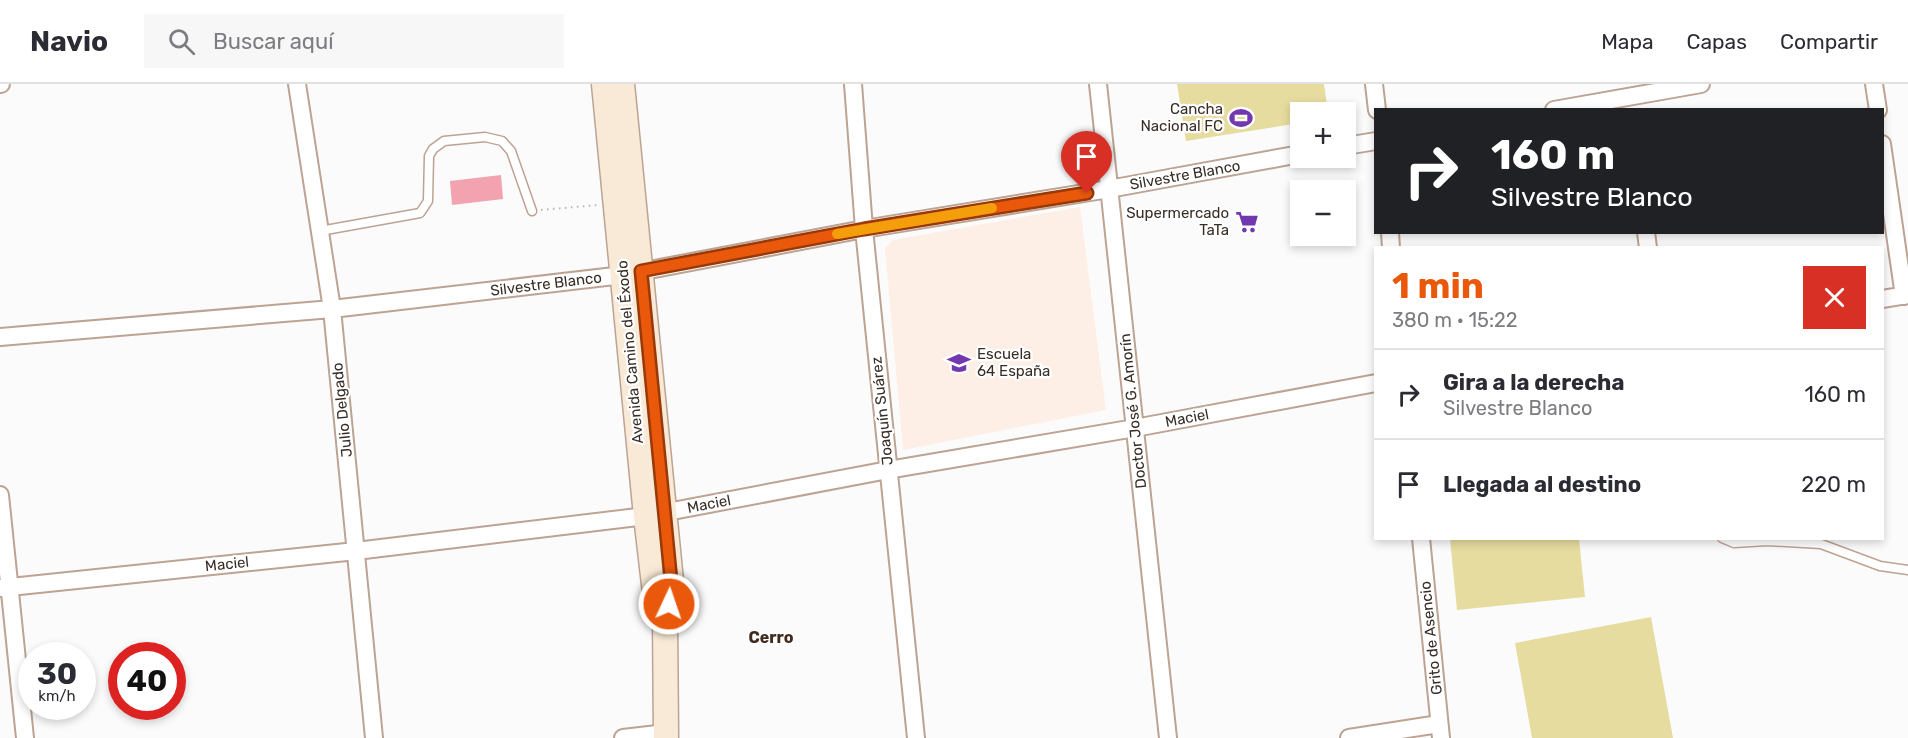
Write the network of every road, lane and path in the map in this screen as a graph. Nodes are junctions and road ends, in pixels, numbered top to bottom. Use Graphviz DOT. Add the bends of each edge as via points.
graph roads {
  1 [pos="297,84"];
  2 [pos="604,84"];
  3 [pos="622,84"];
  4 [pos="853,84"];
  5 [pos="1098,84"];
  6 [pos="1374,84"];
  7 [pos="1701,84"];
  8 [pos="1874,84"];
  9 [pos="1630,103"];
  10 [pos="1377,108"];
  11 [pos="1576,108"];
  12 [pos="1878,108"];
  13 [pos="1374,141"];
  14 [pos="1356,144"];
  15 [pos="1290,156"];
  16 [pos="1884,157"];
  17 [pos="1109,189"];
  18 [pos="617,204"];
  19 [pos="532,211"];
  20 [pos="864,229"];
  21 [pos="320,231"];
  22 [pos="632,273"];
  23 [pos="1906,295"];
  24 [pos="1884,299"];
  25 [pos="332,309"];
  26 [pos="0,338"];
  27 [pos="1374,383"];
  28 [pos="1135,428"];
  29 [pos="888,470"];
  30 [pos="0,495"];
  31 [pos="656,514"];
  32 [pos="1421,540"];
  33 [pos="1727,540"];
  34 [pos="356,551"];
  35 [pos="1908,570"];
  36 [pos="5,587"];
  37 [pos="1440,731"];
  38 [pos="666,736"];
  39 [pos="25,738"];
  40 [pos="374,738"];
  41 [pos="623,738"];
  42 [pos="916,738"];
  43 [pos="1168,738"];
  44 [pos="1348,738"];
  1 -- 21 [label="street, Julio Delgado"];
  2 -- 18 [label="street, Avenida Camino del Éxodo"];
  3 -- 22 [label="street, Avenida Camino del Éxodo"];
  4 -- 20 [label="street, Joaquín Suárez"];
  5 -- 17 [label="street, Doctor José G. Amorín"];
  6 -- 10 [label="street"];
  7 -- 9 [label="street"];
  8 -- 12 [label="street"];
  9 -- 11 [label="street"];
  13 -- 14 [label="street"];
  15 -- 17 [label="street, Silvestre Blanco"];
  16 -- 23 [label="street"];
  17 -- 20 [label="street, Silvestre Blanco"];
  17 -- 28 [label="street, Doctor José G. Amorín"];
  18 -- 19 [label="path"];
  18 -- 22 [label="street, Avenida Camino del Éxodo"];
  19 -- 21 [label="lane" via="511,151 502,141 485,137 444,141 433,149 429,156 428,201 420,213"];
  20 -- 22 [label="street, Silvestre Blanco"];
  20 -- 29 [label="street, Joaquín Suárez"];
  21 -- 25 [label="street, Julio Delgado"];
  22 -- 25 [label="street, Silvestre Blanco"];
  22 -- 31 [label="street, Avenida Camino del Éxodo"];
  23 -- 24 [label="street"];
  25 -- 26 [label="street, Silvestre Blanco"];
  25 -- 34 [label="street, Julio Delgado"];
  27 -- 28 [label="street, Maciel"];
  28 -- 29 [label="street, Maciel"];
  28 -- 43 [label="street, Doctor José G. Amorín"];
  29 -- 31 [label="street, Maciel"];
  29 -- 42 [label="street, Joaquín Suárez"];
  30 -- 36 [label="street"];
  31 -- 34 [label="street, Maciel"];
  31 -- 38 [label="street, Avenida Camino del Éxodo" via="655,593 665,617"];
  32 -- 37 [label="street, Grito de Asencio"];
  33 -- 35 [label="lane" via="1821,544 1880,566"];
  34 -- 36 [label="street, Maciel"];
  34 -- 40 [label="street, Julio Delgado"];
  36 -- 39 [label="street"];
  37 -- 44 [label="street"];
  38 -- 41 [label="street"];
}
